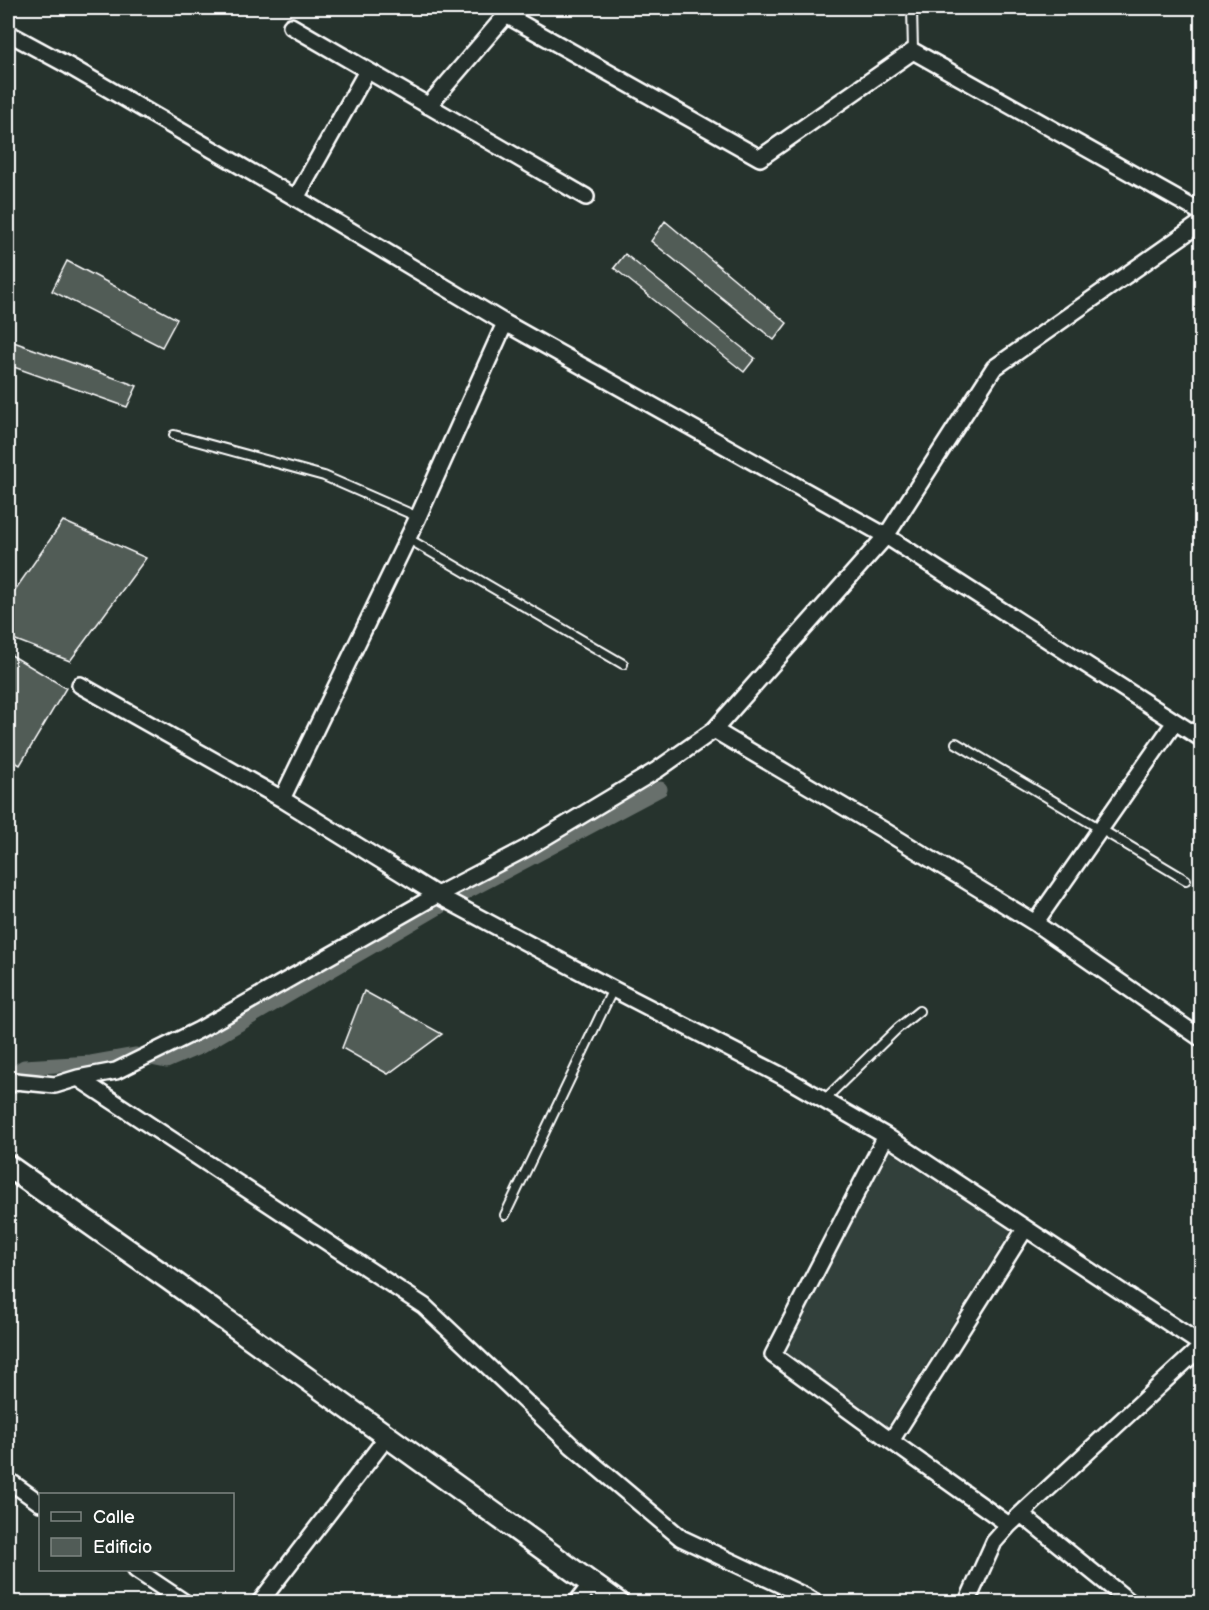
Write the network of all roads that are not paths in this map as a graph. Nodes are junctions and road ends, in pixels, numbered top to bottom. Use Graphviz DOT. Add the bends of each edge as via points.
graph roads {
  1 [pos="912,8"];
  2 [pos="509,11"];
  3 [pos="291,26"];
  4 [pos="8,33"];
  5 [pos="913,51"];
  6 [pos="367,70"];
  7 [pos="428,106"];
  8 [pos="296,198"];
  9 [pos="586,198"];
  10 [pos="1202,213"];
  11 [pos="1202,222"];
  12 [pos="505,323"];
  13 [pos="174,435"];
  14 [pos="417,517"];
  15 [pos="886,536"];
  16 [pos="407,538"];
  17 [pos="623,664"];
  18 [pos="80,685"];
  19 [pos="1175,722"];
  20 [pos="714,730"];
  21 [pos="1202,739"];
  22 [pos="956,743"];
  23 [pos="282,799"];
  24 [pos="1099,829"];
  25 [pos="1186,880"];
  26 [pos="437,894"];
  27 [pos="1035,922"];
  28 [pos="612,989"];
  29 [pos="919,1011"];
  30 [pos="1202,1039"];
  31 [pos="78,1078"];
  32 [pos="10,1079"];
  33 [pos="824,1100"];
  34 [pos="886,1136"];
  35 [pos="8,1166"];
  36 [pos="505,1215"];
  37 [pos="1025,1228"];
  38 [pos="1202,1345"];
  39 [pos="387,1437"];
  40 [pos="891,1442"];
  41 [pos="8,1480"];
  42 [pos="39,1502"];
  43 [pos="1015,1520"];
  44 [pos="139,1571"];
  45 [pos="591,1584"];
  46 [pos="184,1602"];
  47 [pos="260,1602"];
  48 [pos="577,1602"];
  49 [pos="617,1602"];
  50 [pos="815,1602"];
  51 [pos="967,1602"];
  52 [pos="1130,1602"];
  1 -- 5 [label="lane"];
  2 -- 5 [label="street" via="760,158"];
  2 -- 7 [label="street"];
  3 -- 6 [label="street"];
  4 -- 8 [label="street"];
  5 -- 10 [label="street"];
  6 -- 7 [label="street"];
  6 -- 8 [label="street"];
  7 -- 9 [label="street"];
  8 -- 12 [label="street"];
  11 -- 15 [label="street" via="994,368"];
  12 -- 14 [label="street"];
  12 -- 15 [label="street"];
  13 -- 14 [label="lane" via="324,476"];
  14 -- 16 [label="street"];
  15 -- 19 [label="street"];
  15 -- 20 [label="street"];
  16 -- 17 [label="lane"];
  16 -- 23 [label="street"];
  18 -- 23 [label="street"];
  19 -- 21 [label="street"];
  19 -- 24 [label="street"];
  20 -- 26 [label="street" via="657,770 527,848"];
  20 -- 27 [label="street"];
  22 -- 24 [label="lane"];
  23 -- 26 [label="street"];
  24 -- 25 [label="lane"];
  24 -- 27 [label="street"];
  26 -- 28 [label="street"];
  26 -- 31 [label="street" via="199,1030 116,1071"];
  27 -- 30 [label="street"];
  28 -- 33 [label="street"];
  28 -- 36 [label="lane"];
  29 -- 33 [label="lane"];
  31 -- 32 [label="street" via="55,1085"];
  31 -- 50 [label="street" via="424,1306 572,1446 681,1538"];
  33 -- 34 [label="street"];
  34 -- 37 [label="street"];
  34 -- 40 [label="street" via="773,1355"];
  35 -- 39 [label="street"];
  37 -- 38 [label="street"];
  37 -- 40 [label="street"];
  38 -- 43 [label="street"];
  39 -- 45 [label="street"];
  39 -- 47 [label="street"];
  40 -- 43 [label="street"];
  41 -- 42 [label="street"];
  43 -- 51 [label="street" via="994,1542"];
  43 -- 52 [label="street"];
  44 -- 46 [label="street"];
  45 -- 48 [label="street"];
  45 -- 49 [label="street"];
}
